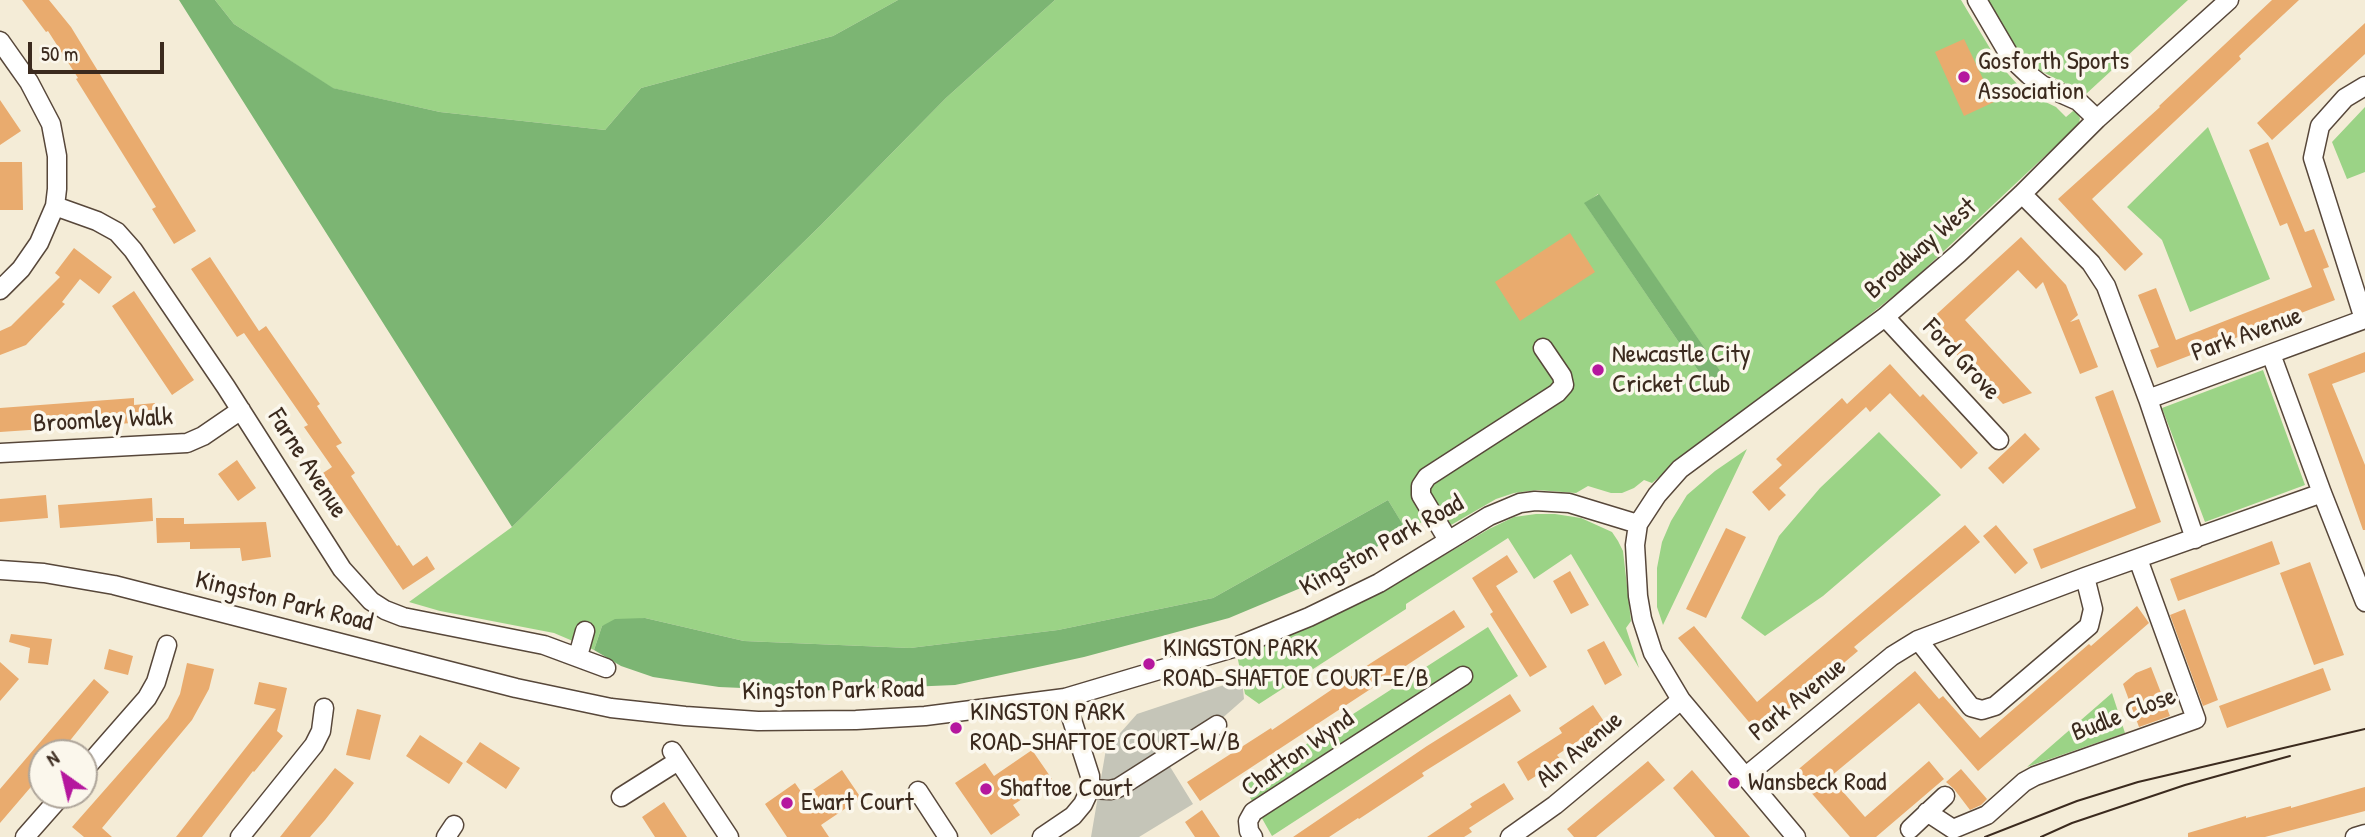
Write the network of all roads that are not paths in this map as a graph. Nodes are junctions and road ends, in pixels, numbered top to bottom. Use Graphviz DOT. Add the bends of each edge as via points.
graph roads {
  1 [pos="1977,0"];
  2 [pos="2229,0"];
  3 [pos="0,41"];
  4 [pos="2365,86"];
  5 [pos="2098,119"];
  6 [pos="2022,194"];
  7 [pos="55,206"];
  8 [pos="0,290"];
  9 [pos="1885,317"];
  10 [pos="2365,319"];
  11 [pos="1543,348"];
  12 [pos="2271,354"];
  13 [pos="2148,400"];
  14 [pos="241,410"];
  15 [pos="1998,440"];
  16 [pos="0,453"];
  17 [pos="2322,493"];
  18 [pos="1637,524"];
  19 [pos="2195,538"];
  20 [pos="1448,540"];
  21 [pos="2138,559"];
  22 [pos="0,570"];
  23 [pos="2085,578"];
  24 [pos="2365,602"];
  25 [pos="585,631"];
  26 [pos="1918,640"];
  27 [pos="167,645"];
  28 [pos="578,656"];
  29 [pos="606,668"];
  30 [pos="1463,676"];
  31 [pos="1065,698"];
  32 [pos="1681,701"];
  33 [pos="324,708"];
  34 [pos="1217,725"];
  35 [pos="98,754"];
  36 [pos="1746,776"];
  37 [pos="1090,789"];
  38 [pos="918,791"];
  39 [pos="1945,796"];
  40 [pos="621,797"];
  41 [pos="51,809"];
  42 [pos="1927,812"];
  43 [pos="1910,829"];
  44 [pos="1533,831"];
  45 [pos="1788,834"];
  46 [pos="2365,834"];
  47 [pos="31,835"];
  48 [pos="1051,835"];
  49 [pos="240,837"];
  50 [pos="729,837"];
  51 [pos="948,837"];
  52 [pos="1253,837"];
  53 [pos="1510,837"];
  54 [pos="2355,837"];
  1 -- 5 [label="street" via="2011,58 2042,85 2078,101"];
  2 -- 5 [label="street, Broadway West"];
  3 -- 7 [label="street" via="51,124 57,156"];
  4 -- 10 [label="street" via="2345,98 2320,126 2313,158"];
  5 -- 6 [label="street, Broadway West"];
  6 -- 9 [label="street, Broadway West"];
  6 -- 13 [label="street" via="2091,263 2106,286"];
  7 -- 8 [label="street" via="39,243"];
  7 -- 14 [label="street, Farne Avenue" via="117,232"];
  9 -- 15 [label="street, Ford Grove"];
  9 -- 18 [label="street, Broadway West" via="1680,469"];
  10 -- 12 [label="street, Park Avenue"];
  11 -- 20 [label="street" via="1562,376 1564,385 1557,393 1427,477 1421,486 1421,495"];
  12 -- 13 [label="street, Park Avenue"];
  12 -- 17 [label="street"];
  13 -- 19 [label="street"];
  14 -- 16 [label="street, Broomley Walk" via="187,443"];
  14 -- 28 [label="street, Farne Avenue" via="342,569 385,610"];
  17 -- 19 [label="street, Park Avenue"];
  17 -- 24 [label="street"];
  18 -- 20 [label="street, Kingston Park Road" via="1569,503 1535,501 1507,507"];
  18 -- 32 [label="street" via="1642,619 1653,653"];
  19 -- 21 [label="street, Park Avenue"];
  20 -- 31 [label="street, Kingston Park Road" via="1379,583 1297,622 1233,648"];
  21 -- 23 [label="street, Park Avenue"];
  21 -- 42 [label="street, Budle Close" via="2196,719 2035,776 1987,814 1953,829"];
  22 -- 31 [label="street, Kingston Park Road" via="114,585 611,708 758,721 856,720"];
  23 -- 26 [label="street, Park Avenue"];
  23 -- 26 [label="street" via="2093,609 2089,626 1994,706 1971,707"];
  25 -- 28 [label="street"];
  26 -- 36 [label="street, Park Avenue"];
  27 -- 35 [label="street" via="147,698"];
  28 -- 29 [label="street, Farne Avenue"];
  30 -- 52 [label="street, Chatton Wynd" via="1253,812 1248,821"];
  31 -- 37 [label="street"];
  32 -- 36 [label="street"];
  32 -- 44 [label="street, Aln Avenue" via="1555,805"];
  33 -- 49 [label="street" via="314,745"];
  34 -- 37 [label="street" via="1118,788"];
  36 -- 45 [label="street"];
  37 -- 48 [label="street" via="1073,816"];
  38 -- 51 [label="street"];
  39 -- 42 [label="street"];
  40 -- 50 [label="street" via="675,756"];
  41 -- 47 [label="street"];
  42 -- 43 [label="street"];
  44 -- 53 [label="street, Aln Avenue"];
  46 -- 54 [label="street"];
}
